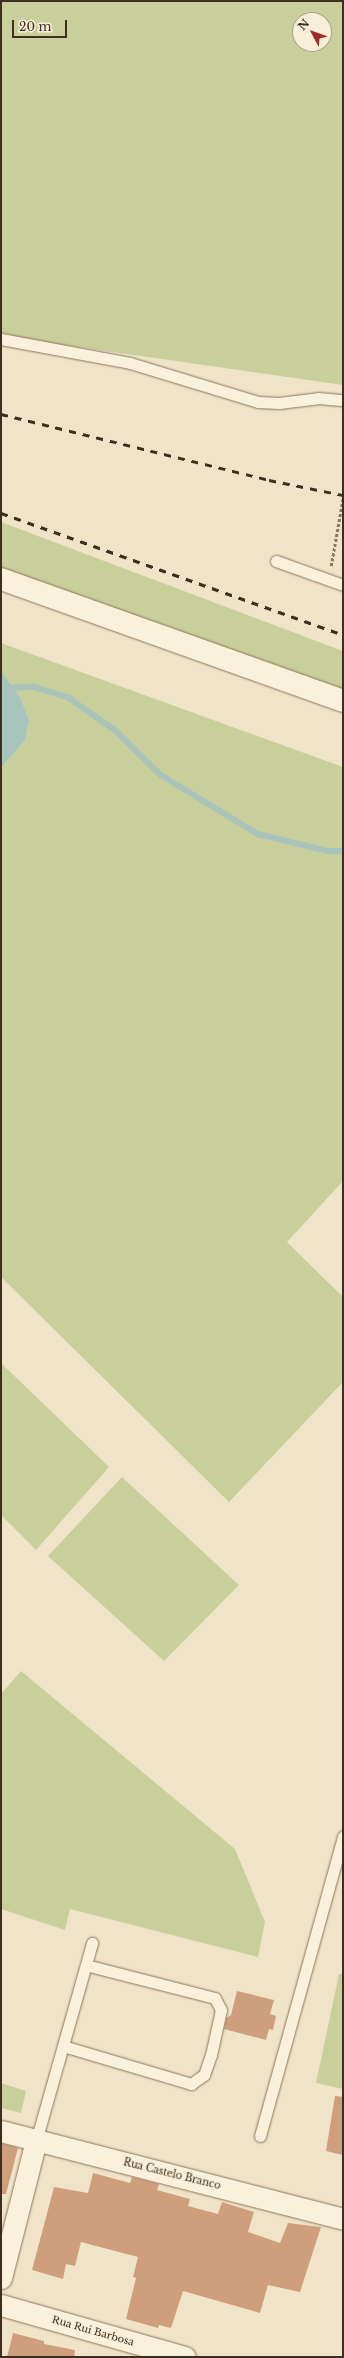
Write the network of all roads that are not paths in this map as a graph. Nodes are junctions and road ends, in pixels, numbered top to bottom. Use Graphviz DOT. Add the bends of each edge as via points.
graph roads {
  1 [pos="1,339"];
  2 [pos="343,400"];
  3 [pos="276,561"];
  4 [pos="1,579"];
  5 [pos="343,585"];
  6 [pos="343,701"];
  7 [pos="343,1836"];
  8 [pos="92,1943"];
  9 [pos="86,1965"];
  10 [pos="63,2046"];
  11 [pos="1,2130"];
  12 [pos="260,2136"];
  13 [pos="36,2141"];
  14 [pos="343,2219"];
  15 [pos="1,2278"];
  16 [pos="1,2304"];
  17 [pos="185,2357"];
  1 -- 2 [label="lane" via="130,363 258,402 318,398"];
  3 -- 5 [label="lane"];
  4 -- 6 [label="street"];
  7 -- 12 [label="lane"];
  8 -- 9 [label="lane"];
  9 -- 10 [label="lane"];
  9 -- 10 [label="lane" via="215,1998 221,2010 211,2056 204,2075 191,2084"];
  10 -- 13 [label="lane"];
  11 -- 13 [label="street, Rua Castelo Branco"];
  13 -- 14 [label="street, Rua Castelo Branco" via="286,2202"];
  13 -- 15 [label="street"];
  16 -- 17 [label="street, Rua Rui Barbosa"];
}
